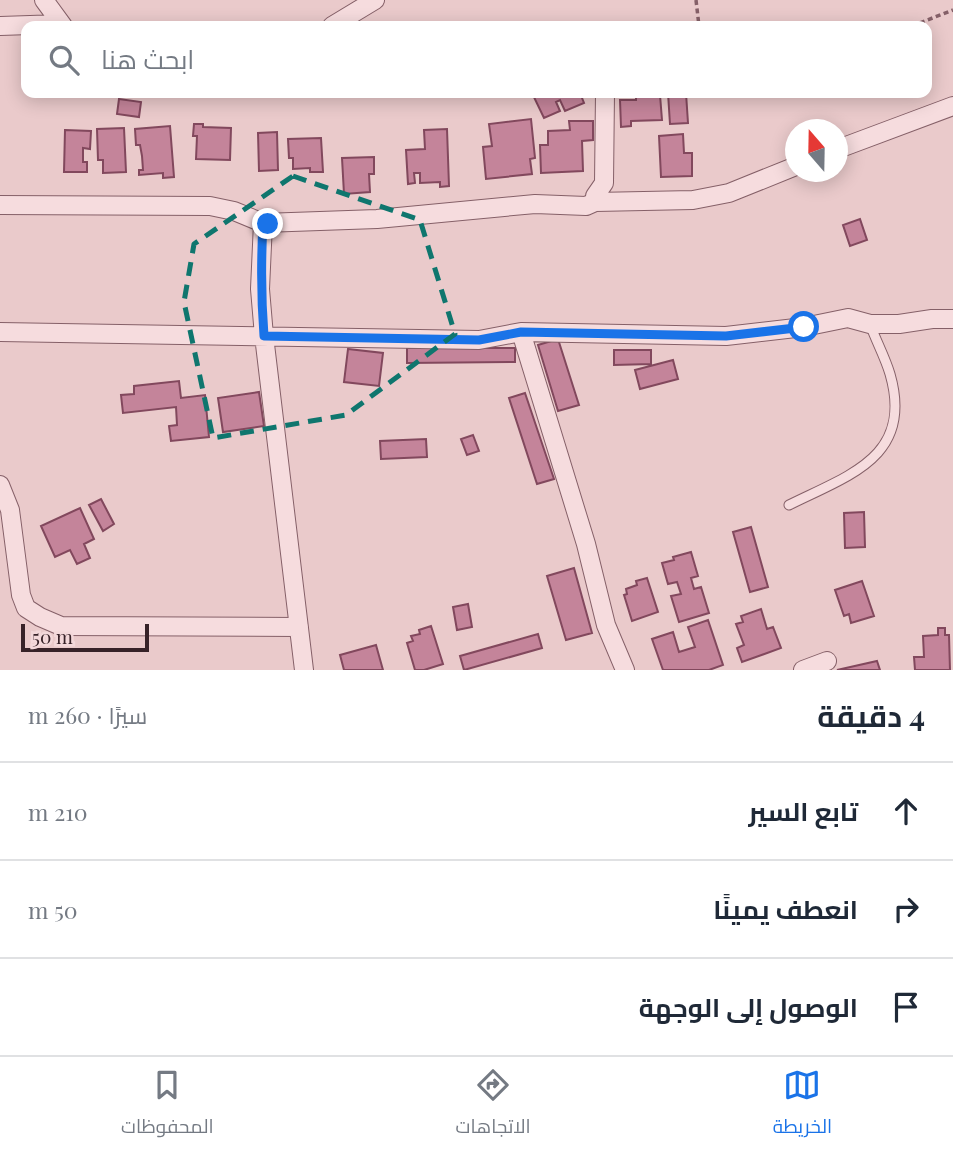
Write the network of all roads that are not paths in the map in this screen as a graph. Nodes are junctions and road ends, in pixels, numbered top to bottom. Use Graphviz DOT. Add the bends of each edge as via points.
graph roads {
  1 [pos="44,0"];
  2 [pos="375,0"];
  3 [pos="58,21"];
  4 [pos="340,21"];
  5 [pos="0,26"];
  6 [pos="21,26"];
  7 [pos="604,98"];
  8 [pos="953,106"];
  9 [pos="848,145"];
  10 [pos="785,170"];
  11 [pos="595,202"];
  12 [pos="0,205"];
  13 [pos="263,223"];
  14 [pos="953,319"];
  15 [pos="870,324"];
  16 [pos="0,332"];
  17 [pos="521,332"];
  18 [pos="264,336"];
  19 [pos="0,485"];
  20 [pos="789,505"];
  21 [pos="299,627"];
  22 [pos="827,661"];
  23 [pos="304,670"];
  24 [pos="625,670"];
  25 [pos="803,670"];
  1 -- 3 [label="street"];
  2 -- 4 [label="street"];
  5 -- 6 [label="street"];
  7 -- 11 [label="street" via="604,183"];
  8 -- 9 [label="street"];
  10 -- 11 [label="street" via="729,193 693,200"];
  11 -- 13 [label="street"];
  12 -- 13 [label="street" via="210,206"];
  13 -- 18 [label="street" via="260,289"];
  14 -- 15 [label="street"];
  15 -- 17 [label="street" via="848,318 726,336"];
  15 -- 20 [label="lane" via="895,398 897,415 889,437 877,455 858,470"];
  16 -- 18 [label="street"];
  17 -- 18 [label="street" via="479,340"];
  17 -- 24 [label="street" via="606,625"];
  18 -- 21 [label="street"];
  19 -- 21 [label="street" via="10,509 21,595 26,608 40,617 61,626"];
  21 -- 23 [label="street"];
  22 -- 25 [label="street"];
}
